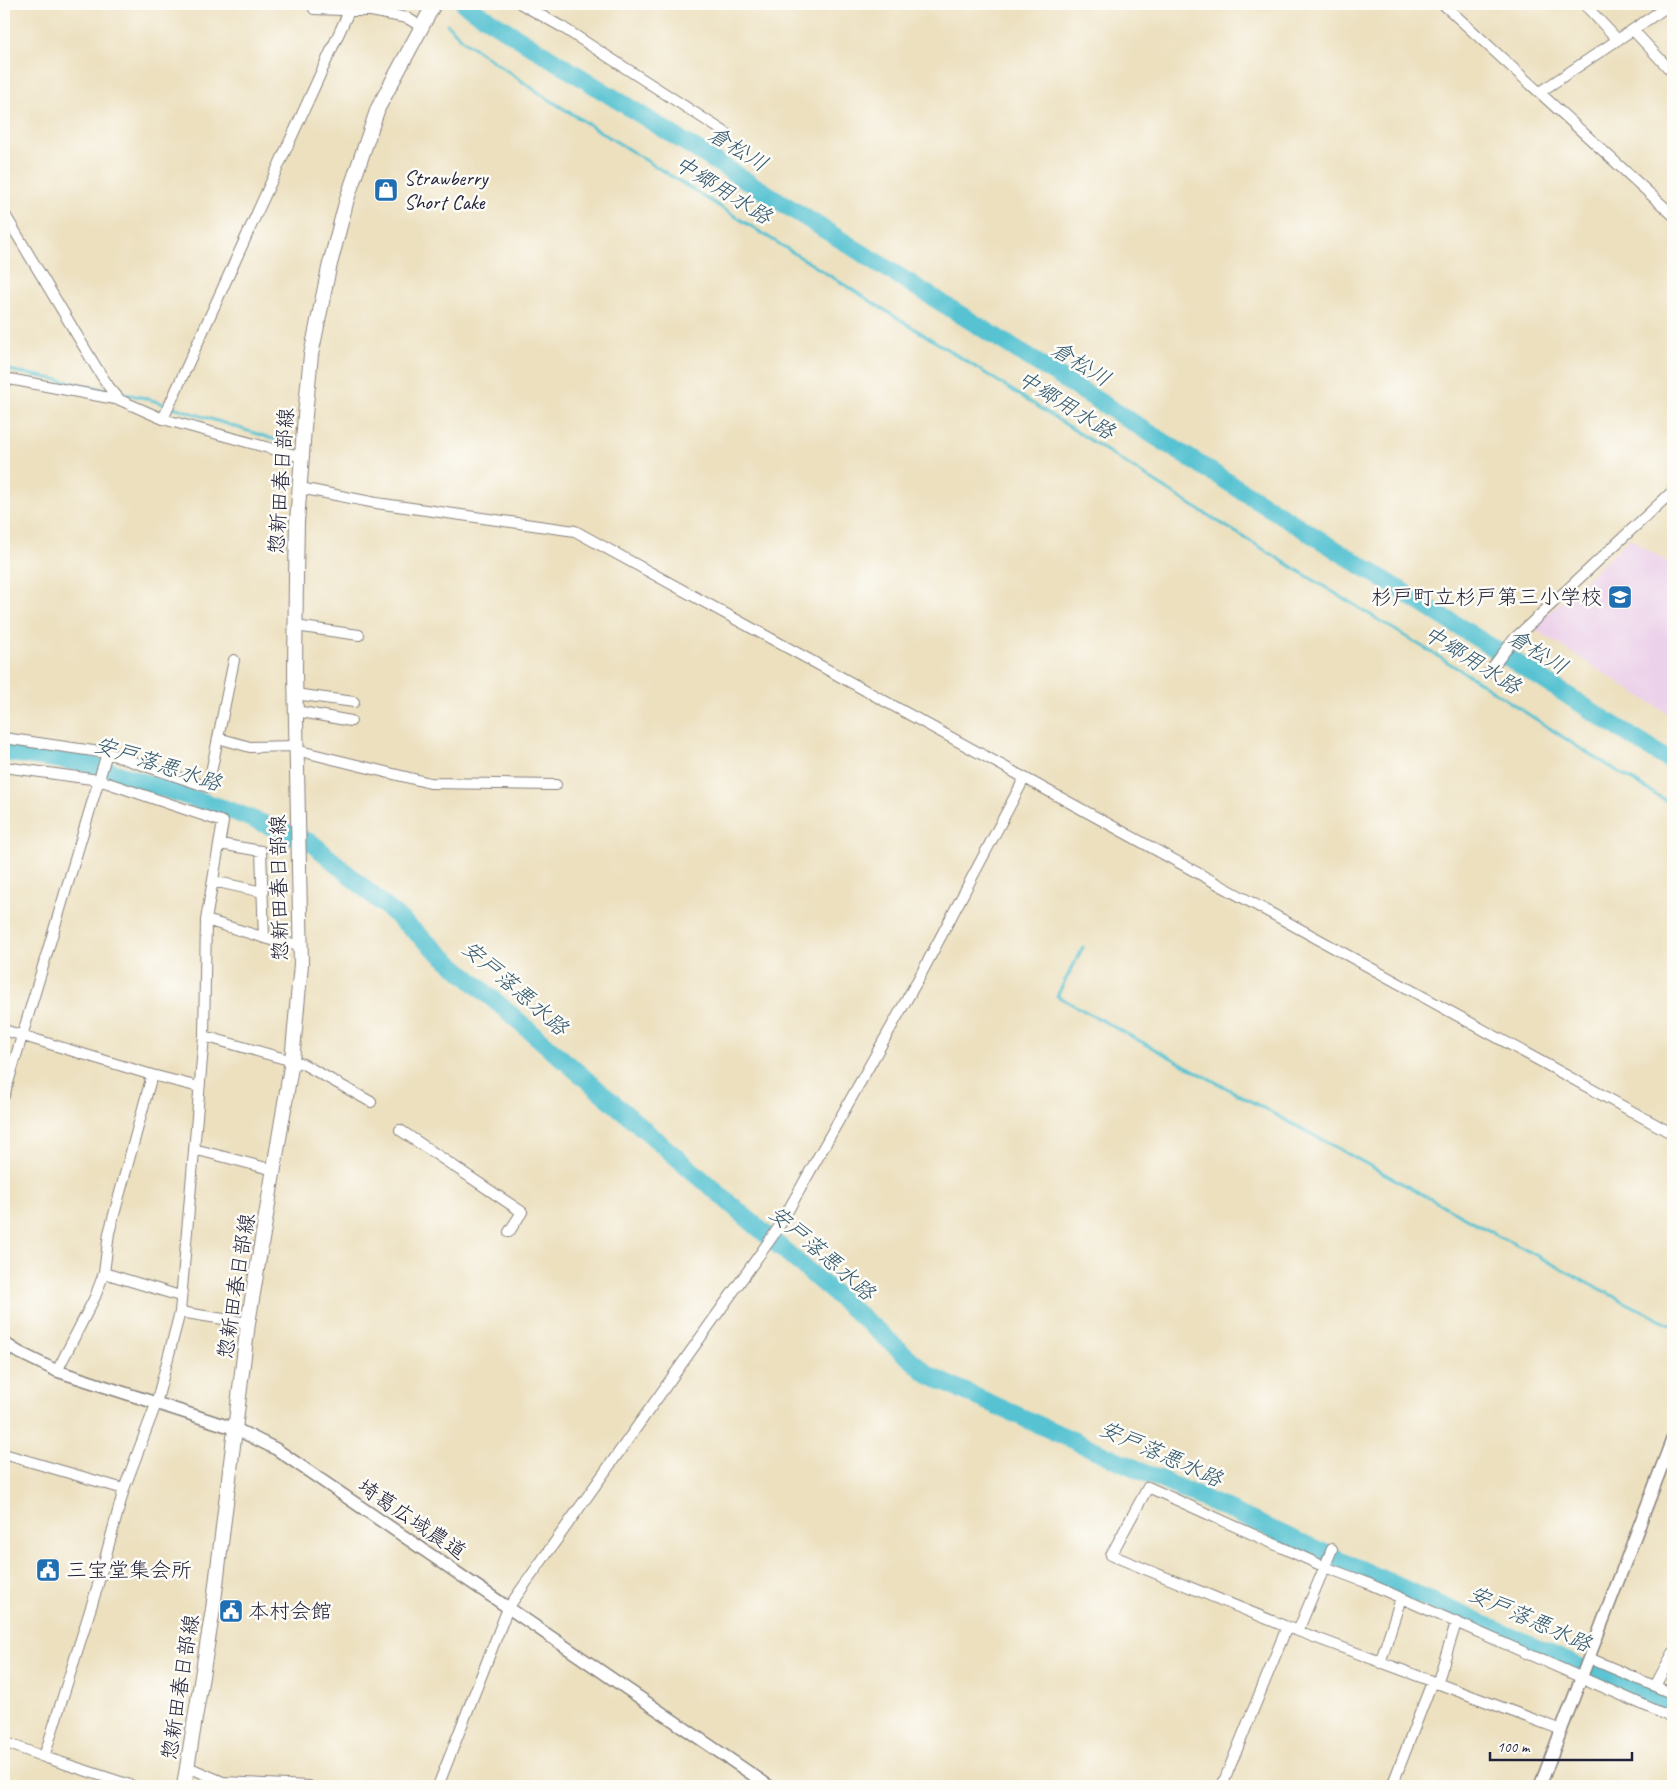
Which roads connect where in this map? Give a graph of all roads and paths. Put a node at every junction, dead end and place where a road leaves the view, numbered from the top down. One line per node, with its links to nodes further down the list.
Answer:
1 (521, 4): 13 (street)
2 (1443, 4): 12 (street)
3 (1584, 4): 10 (street)
4 (1671, 4): 9 (street)
5 (432, 8): 8 (main road, 惣新田春日部線)
6 (314, 9): 7 (street)
7 (350, 10): 8 (street); 18 (street)
8 (422, 27): 19 (main road, 惣新田春日部線)
9 (1633, 30): 10 (street); 11 (street)
10 (1618, 40): 12 (street)
11 (1673, 72)
12 (1540, 92): 14 (street)
13 (726, 133)
14 (1671, 209)
15 (4, 213): 17 (street)
16 (4, 378): 17 (street)
17 (120, 400): 18 (street)
18 (163, 419): 19 (street)
19 (302, 457): 20 (main road, 惣新田春日部線)
20 (300, 488): 22 (main road, 惣新田春日部線); 35 (street)
21 (1673, 491): 25 (street)
22 (296, 626): 23 (street); 26 (main road, 惣新田春日部線)
23 (359, 635)
24 (234, 660): 31 (street)
25 (1489, 672)
26 (296, 694): 27 (street); 28 (main road, 惣新田春日部線)
27 (354, 702)
28 (296, 711): 29 (street); 32 (main road, 惣新田春日部線)
29 (351, 721)
30 (4, 738): 33 (street)
31 (218, 738): 32 (street); 33 (street)
32 (296, 748): 37 (street); 43 (main road, 惣新田春日部線)
33 (107, 753): 36 (street)
34 (4, 767): 36 (street)
35 (1024, 779): 53 (street); 71 (street)
36 (99, 780): 38 (street); 45 (street)
37 (556, 785)
38 (220, 844): 39 (street); 40 (street)
39 (213, 882): 40 (street); 41 (street)
40 (263, 892): 42 (street)
41 (206, 920): 42 (street); 46 (street)
42 (264, 938): 43 (street)
43 (299, 944): 47 (main road, 惣新田春日部線)
44 (4, 1030): 45 (street)
45 (22, 1035): 48 (street); 50 (street)
46 (204, 1036): 47 (street); 49 (street)
47 (292, 1061): 51 (street); 55 (main road, 惣新田春日部線)
48 (152, 1074): 49 (street); 57 (street)
49 (200, 1087): 54 (street)
50 (4, 1096)
51 (371, 1102)
52 (400, 1130): 56 (street)
53 (1673, 1134)
54 (194, 1149): 55 (street); 58 (street)
55 (274, 1170): 60 (main road, 惣新田春日部線)
56 (509, 1232)
57 (104, 1273): 58 (street); 62 (street)
58 (180, 1296): 59 (street)
59 (180, 1312): 60 (street); 63 (street)
60 (248, 1323): 64 (main road, 惣新田春日部線)
61 (4, 1342): 62 (street, 埼葛広域農道)
62 (57, 1371): 63 (street, 埼葛広域農道)
63 (156, 1404): 64 (street, 埼葛広域農道); 67 (street)
64 (236, 1429): 71 (street, 埼葛広域農道); 86 (main road, 惣新田春日部線)
65 (1673, 1437): 76 (street)
66 (4, 1454): 67 (street)
67 (124, 1489): 85 (street)
68 (1332, 1549): 69 (street)
69 (1326, 1565): 70 (street); 73 (street); 74 (street)
70 (1401, 1598): 72 (street); 77 (street)
71 (508, 1608): 90 (street); 91 (street, 埼葛広域農道)
72 (1456, 1623): 78 (street); 79 (street)
73 (1287, 1627): 74 (street); 92 (street)
74 (1298, 1631): 77 (street)
75 (1673, 1653): 80 (street)
76 (1589, 1659): 78 (street); 80 (street)
77 (1380, 1663): 79 (street)
78 (1582, 1676): 82 (street); 83 (street)
79 (1435, 1683): 83 (street); 93 (street)
80 (1655, 1686): 81 (street)
81 (1673, 1694)
82 (1673, 1718)
83 (1562, 1730): 94 (street)
84 (4, 1742): 85 (street)
85 (44, 1757): 87 (street)
86 (188, 1767): 88 (main road, 惣新田春日部線); 89 (street)
87 (133, 1786)
88 (184, 1786)
89 (308, 1786)
90 (438, 1786)
91 (769, 1786)
92 (1222, 1786)
93 (1392, 1786)
94 (1540, 1786)

